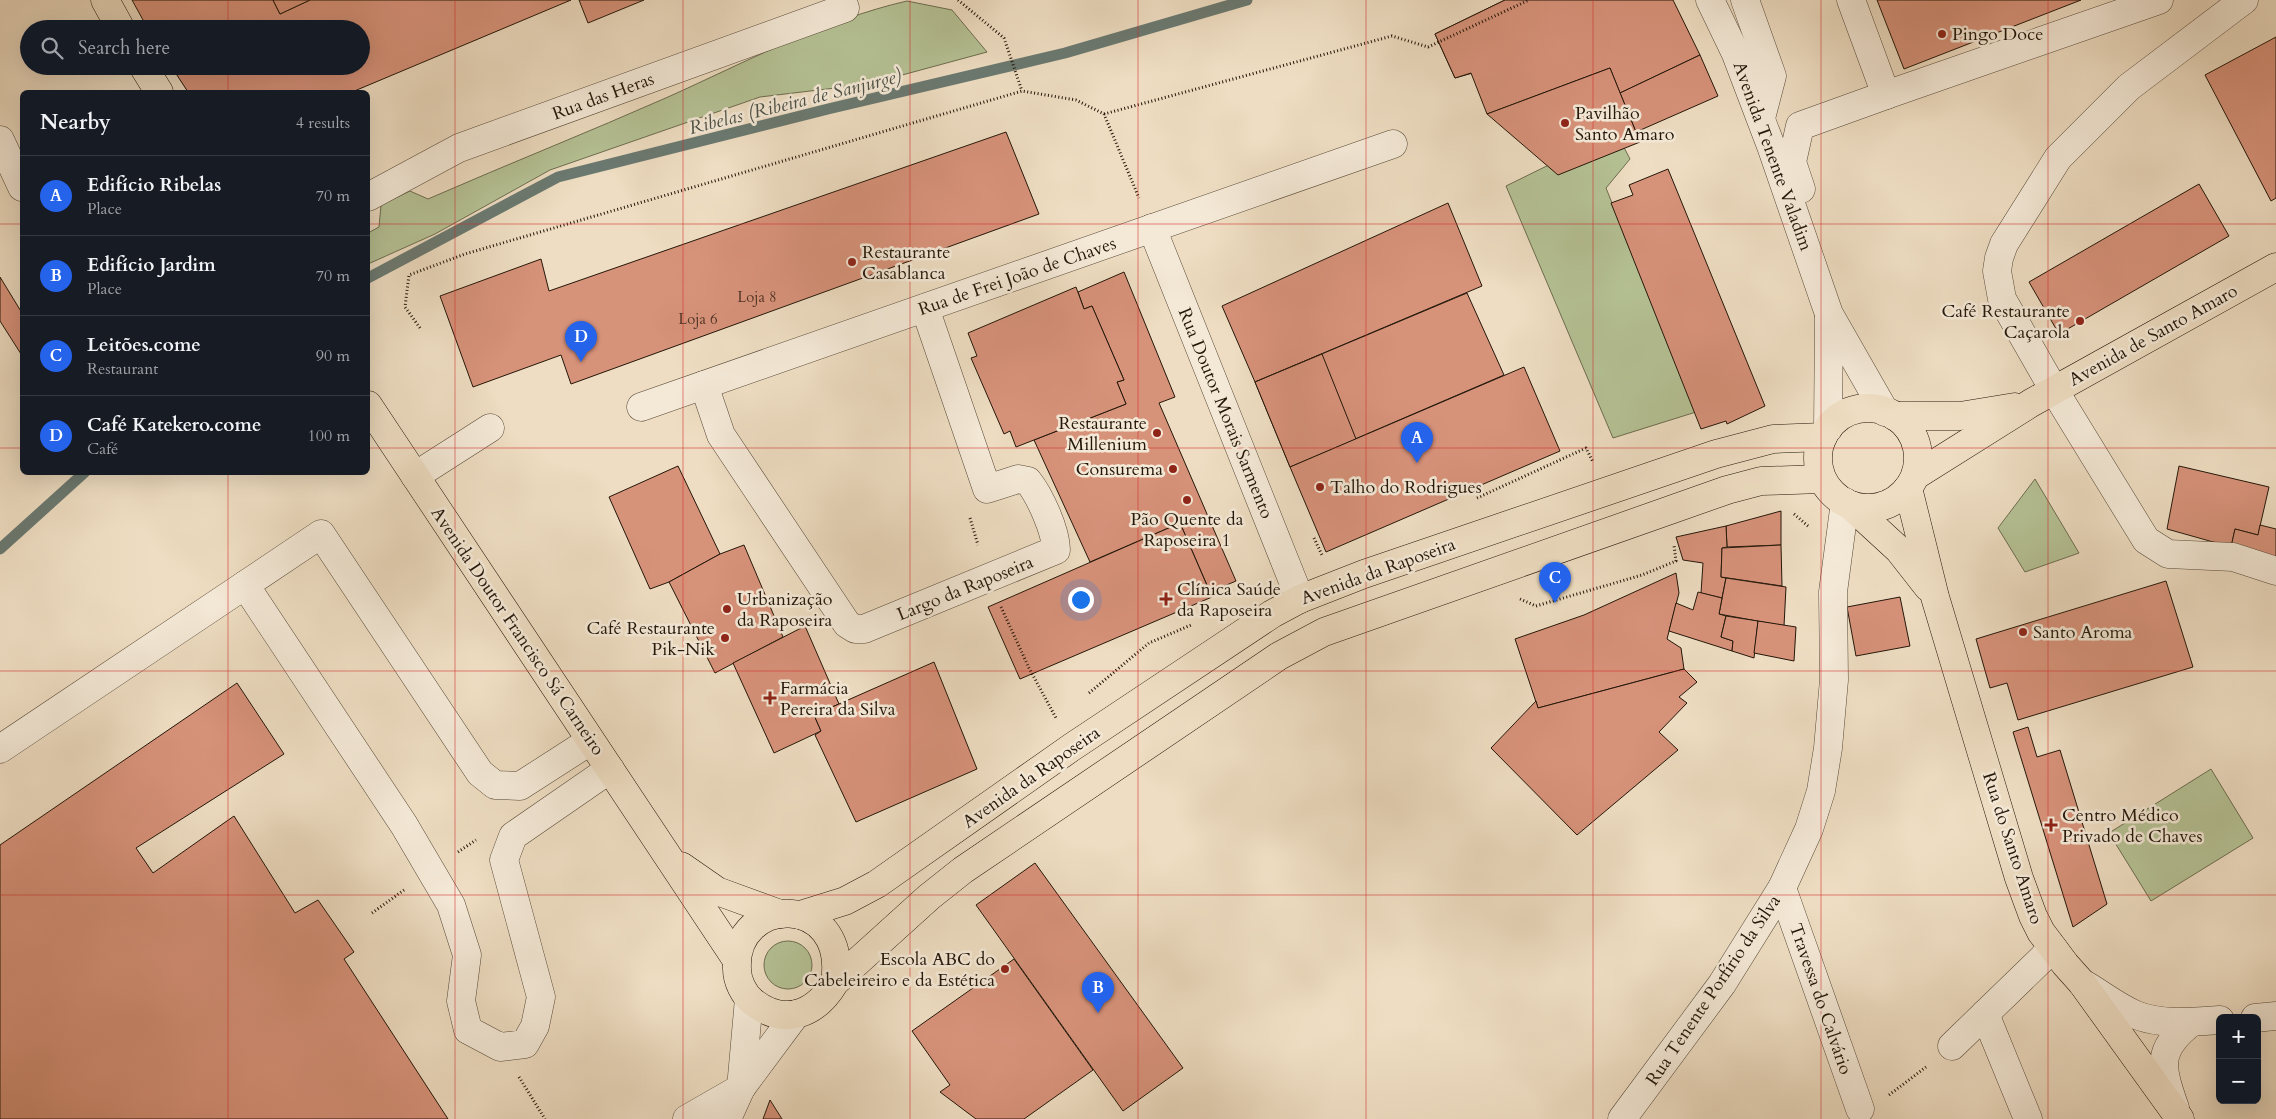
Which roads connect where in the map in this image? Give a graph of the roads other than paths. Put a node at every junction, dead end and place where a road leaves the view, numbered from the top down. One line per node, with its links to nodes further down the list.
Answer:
1 (105, 0): 8 (main road)
2 (1710, 0): 12 (street, Avenida Tenente Valadim)
3 (1745, 0): 12 (street)
4 (1851, 0): 11 (street)
5 (2159, 0): 11 (street)
6 (2244, 0): 23 (street)
7 (844, 4): 16 (street, Rua das Heras)
8 (116, 20)
9 (149, 75): 10 (main road)
10 (158, 90)
11 (1886, 95): 19 (street)
12 (1760, 118): 19 (street, Avenida Tenente Valadim)
13 (1, 144): 15 (street)
14 (1393, 144): 17 (street, Rua de Frei João de Chaves)
15 (20, 182)
16 (370, 196)
17 (1152, 228): 20 (street, Rua de Frei João de Chaves); 36 (street, Rua Doutor Morais Sarmento)
18 (2276, 267): 23 (main road, Avenida de Santo Amaro)
19 (1815, 273): 21 (street, Avenida Tenente Valadim)
20 (925, 308): 22 (street, Rua de Frei João de Chaves); 22 (street, Largo da Raposeira)
21 (1829, 314): 26 (street, Avenida Tenente Valadim); 28 (street, Avenida Tenente Valadim)
22 (704, 386): 24 (street, Rua de Frei João de Chaves)
23 (2043, 397): 26 (main road, Avenida de Santo Amaro); 31 (main road, Avenida de Santo Amaro); 33 (street)
24 (641, 407)
25 (370, 408): 29 (main road, Avenida Doutor Francisco Sá Carneiro)
26 (1890, 414): 28 (main road); 31 (main road)
27 (490, 428): 29 (street)
28 (1825, 433): 30 (main road); 36 (main road, Avenida da Raposeira)
29 (415, 476): 37 (main road, Avenida Doutor Francisco Sá Carneiro)
30 (1822, 479): 32 (main road); 45 (main road)
31 (1912, 482): 32 (main road); 35 (main road, Rua do Santo Amaro)
32 (1847, 504): 35 (main road, Rua do Santo Amaro); 41 (street, Rua Tenente Porfírio da Silva)
33 (2276, 571)
34 (245, 585): 37 (street); 38 (street); 39 (street)
35 (1935, 597): 43 (main road, Rua do Santo Amaro)
36 (1300, 599): 42 (main road, Avenida da Raposeira)
37 (590, 741): 39 (main road, Avenida Doutor Francisco Sá Carneiro)
38 (0, 750)
39 (610, 769): 40 (main road, Avenida Doutor Francisco Sá Carneiro)
40 (668, 857): 42 (main road, Avenida Doutor Francisco Sá Carneiro); 44 (main road, Avenida Doutor Francisco Sá Carneiro)
41 (1782, 888): 56 (street, Travessa do Calvário); 60 (street, Rua Tenente Porfírio da Silva)
42 (790, 914): 44 (main road, Avenida da Raposeira); 45 (main road)
43 (2053, 948): 46 (main road, Rua do Santo Amaro); 49 (street)
44 (736, 959): 47 (main road)
45 (835, 982): 48 (main road)
46 (2082, 983): 53 (street); 57 (main road, Rua do Santo Amaro)
47 (749, 999): 48 (main road); 55 (street)
48 (796, 1014): 55 (street)
49 (1984, 1014): 54 (street); 61 (street)
50 (2276, 1016): 51 (street)
51 (2261, 1017)
52 (2216, 1020): 53 (street)
53 (2192, 1022): 57 (street)
54 (1952, 1046)
55 (741, 1088): 58 (street); 59 (street)
56 (1860, 1109)
57 (2179, 1118)
58 (687, 1119)
59 (727, 1119)
60 (1622, 1119)
61 (2028, 1119)

